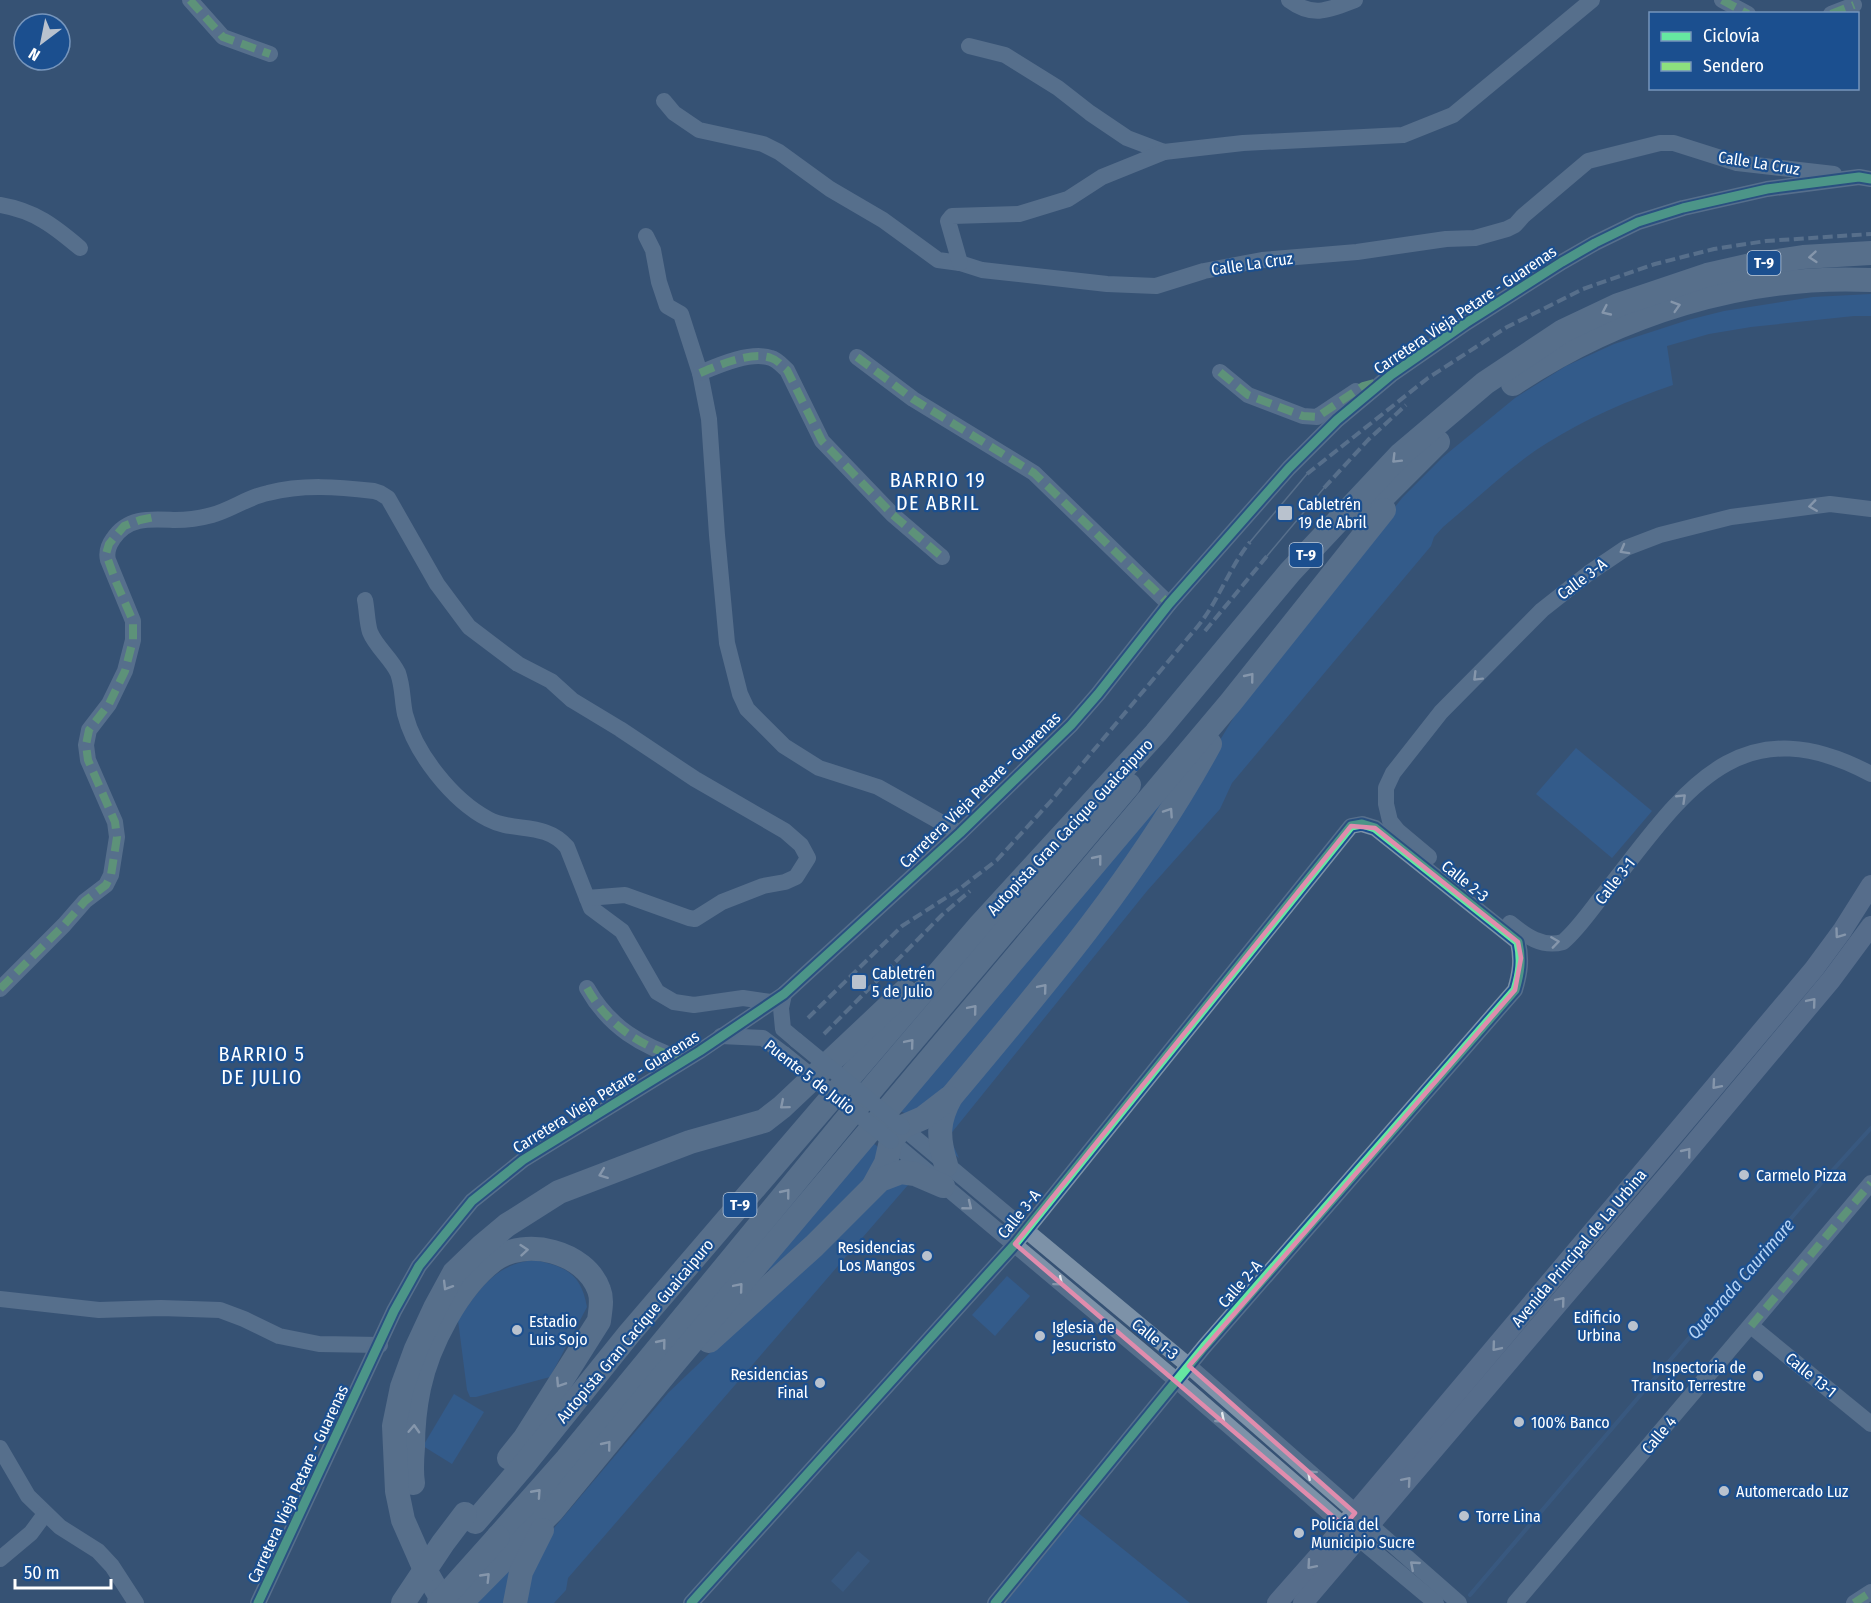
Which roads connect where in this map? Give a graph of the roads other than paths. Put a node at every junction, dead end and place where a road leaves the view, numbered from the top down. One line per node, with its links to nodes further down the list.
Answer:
1 (190, 0): 10 (street)
2 (1289, 0): 3 (street)
3 (1355, 0)
4 (1592, 0): 12 (street)
5 (1722, 0): 7 (street)
6 (1854, 5): 8 (street)
7 (1744, 12)
8 (1837, 12)
9 (969, 46): 12 (street)
10 (270, 54)
11 (664, 101): 18 (street, Calle La Cruz)
12 (1164, 152): 18 (street)
13 (1865, 178): 18 (street, Calle La Cruz); 23 (street, Carretera Vieja Petare - Guarenas)
14 (0, 205): 16 (street)
15 (645, 236): 22 (street)
16 (80, 248)
17 (1871, 253): 35 (highway, Autopista Gran Cacique Guaicaipuro / T-9, one-way to 35)
18 (960, 263)
19 (1871, 280): 24 (highway, Autopista Gran Cacique Guaicaipuro / T-9, one-way to 19)
20 (857, 357): 28 (street)
21 (1220, 372): 23 (street)
22 (700, 373): 26 (street); 33 (street)
23 (1384, 381): 28 (street, Carretera Vieja Petare - Guarenas)
24 (1399, 481): 29 (highway, one-way to 24); 63 (highway, Autopista Gran Cacique Guaicaipuro / T-9, one-way to 24)
25 (1871, 509): 31 (street, Calle 3-A, one-way to 31)
26 (942, 557)
27 (365, 600): 36 (street)
28 (1169, 604): 33 (street, Carretera Vieja Petare - Guarenas)
29 (1231, 702): 44 (highway, one-way to 29); 54 (highway, one-way to 29)
30 (1871, 774): 31 (street, Calle 3-1, one-way to 30)
31 (1386, 804)
32 (1351, 826): 40 (street, Calle 2-3); 49 (street, Calle 3-A)
33 (960, 833): 41 (street, Carretera Vieja Petare - Guarenas)
34 (1871, 885): 62 (main road, Avenida Principal de La Urbina, one-way to 62)
35 (1009, 892): 61 (highway, Autopista Gran Cacique Guaicaipuro / T-9); 70 (highway, one-way to 70)
36 (587, 898): 39 (street); 41 (street)
37 (1871, 926): 62 (main road, Avenida Principal de La Urbina, one-way to 37)
38 (587, 988): 43 (street)
39 (0, 989)
40 (1515, 990): 55 (street, Calle 2-A)
41 (778, 998): 42 (street, Carretera Vieja Petare - Guarenas); 45 (street, Puente 5 de Julio, bridge)
42 (721, 1036): 43 (street, Carretera Vieja Petare - Guarenas); 45 (street, Puente 5 de Julio, bridge)
43 (684, 1060): 53 (street, Carretera Vieja Petare - Guarenas)
44 (951, 1097): 45 (highway); 46 (highway)
45 (896, 1134): 46 (street, Calle 1-3); 48 (highway)
46 (944, 1175): 48 (highway); 49 (street, Calle 1-3); 50 (street, Calle 1-3, one-way to 50)
47 (1871, 1183): 52 (street, Calle 4)
48 (872, 1187): 54 (highway)
49 (1026, 1230): 50 (street, Calle 3-A); 55 (street, Calle 1-3)
50 (1015, 1244): 56 (street, Calle 1-3, one-way to 56); 74 (street, Calle 3-A)
51 (0, 1299): 53 (street)
52 (1751, 1326): 57 (street, Calle 13-1); 80 (street, Calle 4)
53 (380, 1345): 67 (street, Carretera Vieja Petare - Guarenas)
54 (674, 1363): 59 (highway, one-way to 54)
55 (1189, 1366): 56 (street, Calle 2-A); 62 (street, Calle 1-3, one-way to 55)
56 (1177, 1381): 62 (street, Calle 1-3, one-way to 62); 75 (street, Calle 2-A)
57 (1871, 1424)
58 (0, 1448): 60 (street)
59 (552, 1511): 63 (highway); 73 (highway)
60 (45, 1514): 64 (street); 66 (street)
61 (470, 1518): 68 (highway, Autopista Gran Cacique Guaicaipuro / T-9, bridge); 71 (highway, one-way to 61)
62 (1356, 1526): 76 (main road, Avenida Principal de La Urbina, one-way to 76); 77 (main road, Avenida Principal de La Urbina); 78 (street, Calle 1-3); 79 (street, Calle 1-3, one-way to 62)
63 (505, 1544): 69 (highway, Autopista Gran Cacique Guaicaipuro / T-9, bridge); 72 (highway, one-way to 63)
64 (0, 1559)
65 (1871, 1592): 81 (street)
66 (136, 1603)
67 (258, 1603)
68 (404, 1603)
69 (439, 1603)
70 (444, 1603)
71 (456, 1603)
72 (461, 1603)
73 (515, 1603)
74 (691, 1603)
75 (995, 1603)
76 (1277, 1603)
77 (1304, 1603)
78 (1436, 1603)
79 (1459, 1603)
80 (1515, 1603)
81 (1854, 1603)

